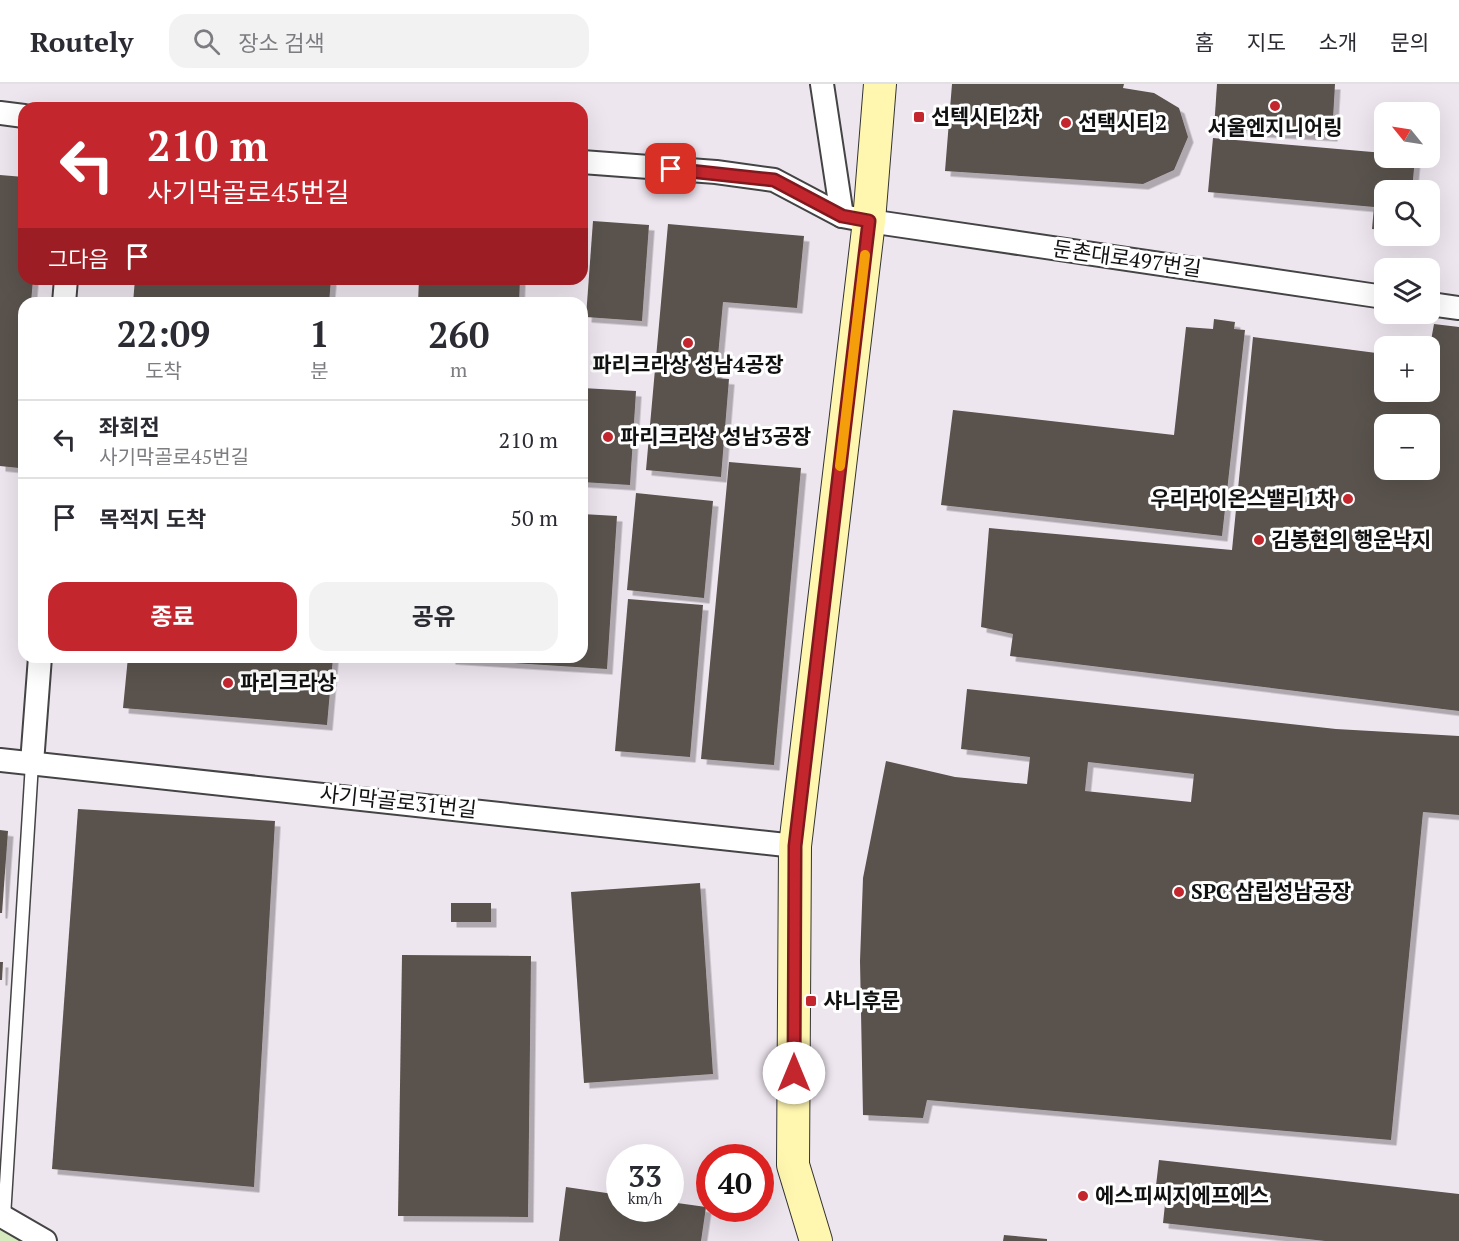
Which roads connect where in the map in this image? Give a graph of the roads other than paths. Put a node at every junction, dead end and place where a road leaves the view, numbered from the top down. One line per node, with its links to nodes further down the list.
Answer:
1 (822, 84): 6 (street)
2 (880, 84): 6 (street)
3 (0, 113): 4 (street)
4 (18, 115)
5 (588, 162): 6 (street, 둔촌대로497번길)
6 (855, 218): 7 (street, 둔촌대로497번길); 13 (street)
7 (1374, 296)
8 (1440, 305): 9 (street)
9 (1459, 308)
10 (40, 663): 12 (street)
11 (0, 760): 12 (street, 사기막골로31번길)
12 (32, 763): 13 (street, 사기막골로31번길); 14 (lane)
13 (795, 846): 16 (street)
14 (2, 1216): 15 (street)
15 (45, 1241)
16 (816, 1241)

